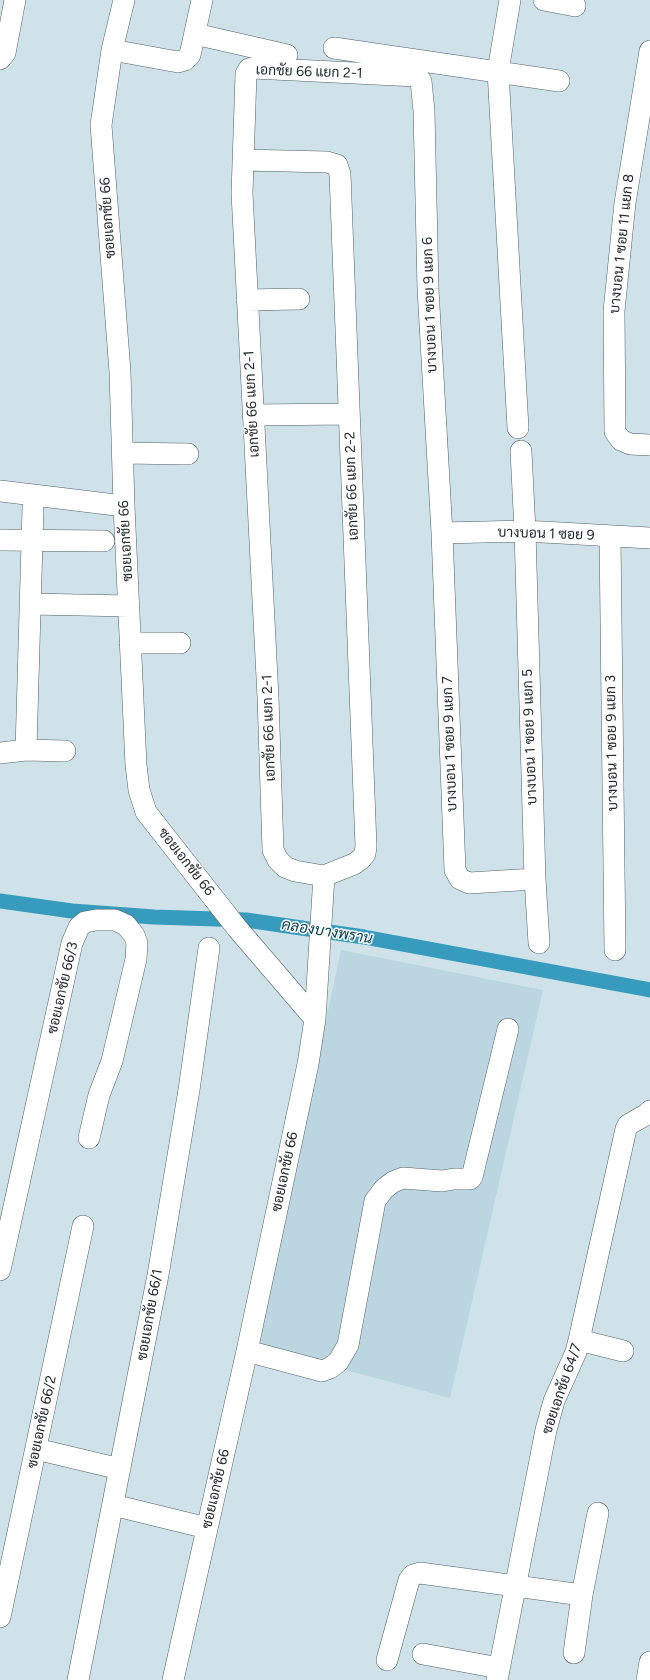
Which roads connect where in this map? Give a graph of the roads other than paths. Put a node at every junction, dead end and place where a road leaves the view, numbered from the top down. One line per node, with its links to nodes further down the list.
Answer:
1 (15, 0): 12 (street)
2 (124, 0): 9 (street, ซอยเอกชัย 66)
3 (202, 0): 7 (street)
4 (510, 0): 13 (street)
5 (544, 0): 6 (street)
6 (575, 6)
7 (195, 34): 9 (street); 11 (street)
8 (334, 48): 13 (street)
9 (112, 50): 24 (street, ซอยเอกชัย 66)
10 (650, 52): 22 (street, บางบอน 1 ซอย 11 แยก 8)
11 (287, 55)
12 (0, 59)
13 (498, 71): 15 (street); 21 (street)
14 (420, 78): 16 (street, เอกชัย 66 แยก 2-1); 30 (street, บางบอน 1 ซอย 9 แยก 6)
15 (559, 81)
16 (243, 160): 18 (street, เอกชัย 66 แยก 2-1); 19 (street, เอกชัย 66 แยก 2-2)
17 (299, 299): 18 (street)
18 (247, 300): 20 (street, เอกชัย 66 แยก 2-1)
19 (349, 414): 20 (street); 43 (street, เอกชัย 66 แยก 2-2)
20 (253, 415): 43 (street, เอกชัย 66 แยก 2-1)
21 (518, 428)
22 (650, 445)
23 (521, 451): 29 (street, บางบอน 1 ซอย 9 แยก 5)
24 (122, 453): 25 (street); 27 (street, ซอยเอกชัย 66)
25 (188, 454)
26 (0, 491): 27 (street)
27 (124, 506): 37 (street, ซอยเอกชัย 66)
28 (32, 508): 34 (street)
29 (525, 531): 30 (street, บางบอน 1 ซอย 9); 31 (street, บางบอน 1 ซอย 9); 44 (street, บางบอน 1 ซอย 9 แยก 5)
30 (442, 533): 44 (street, บางบอน 1 ซอย 9 แยก 7)
31 (610, 537): 32 (street, บางบอน 1 ซอย 9); 47 (street, บางบอน 1 ซอย 9 แยก 3)
32 (650, 538)
33 (0, 540): 34 (street)
34 (32, 540): 35 (street); 36 (street)
35 (104, 541)
36 (30, 604): 37 (street); 40 (street)
37 (129, 606): 38 (street, ซอยเอกชัย 66)
38 (130, 643): 39 (street); 48 (street, ซอยเอกชัย 66)
39 (180, 643)
40 (26, 750): 41 (street); 42 (street)
41 (65, 751)
42 (0, 753)
43 (324, 876): 48 (street)
44 (534, 879): 45 (street, บางบอน 1 ซอย 9 แยก 5)
45 (539, 943)
46 (209, 948): 58 (street, ซอยเอกชัย 66/1)
47 (615, 950)
48 (315, 1019): 55 (street, ซอยเอกชัย 66)
49 (508, 1029): 55 (street)
50 (650, 1111): 54 (street, ซอยเอกชัย 64/7)
51 (90, 1138): 53 (street, ซอยเอกชัย 66/3)
52 (83, 1226): 57 (street, ซอยเอกชัย 66/2)
53 (0, 1270)
54 (579, 1340): 56 (street); 62 (street, ซอยเอกชัย 64/7)
55 (246, 1351): 61 (street, ซอยเอกชัย 66)
56 (623, 1351)
57 (36, 1449): 58 (street); 64 (street, ซอยเอกชัย 66/2)
58 (120, 1469): 59 (street, ซอยเอกชัย 66/1)
59 (113, 1505): 61 (street); 70 (street, ซอยเอกชัย 66/1)
60 (598, 1513): 63 (street)
61 (207, 1528): 71 (street, ซอยเอกชัย 66)
62 (516, 1585): 63 (street); 67 (street); 69 (street, ซอยเอกชัย 64/7)
63 (582, 1595): 65 (street)
64 (0, 1617)
65 (574, 1653)
66 (424, 1654): 69 (street)
67 (387, 1660)
68 (650, 1662): 72 (street)
69 (498, 1674)
70 (78, 1680)
71 (173, 1680)
72 (647, 1680)

